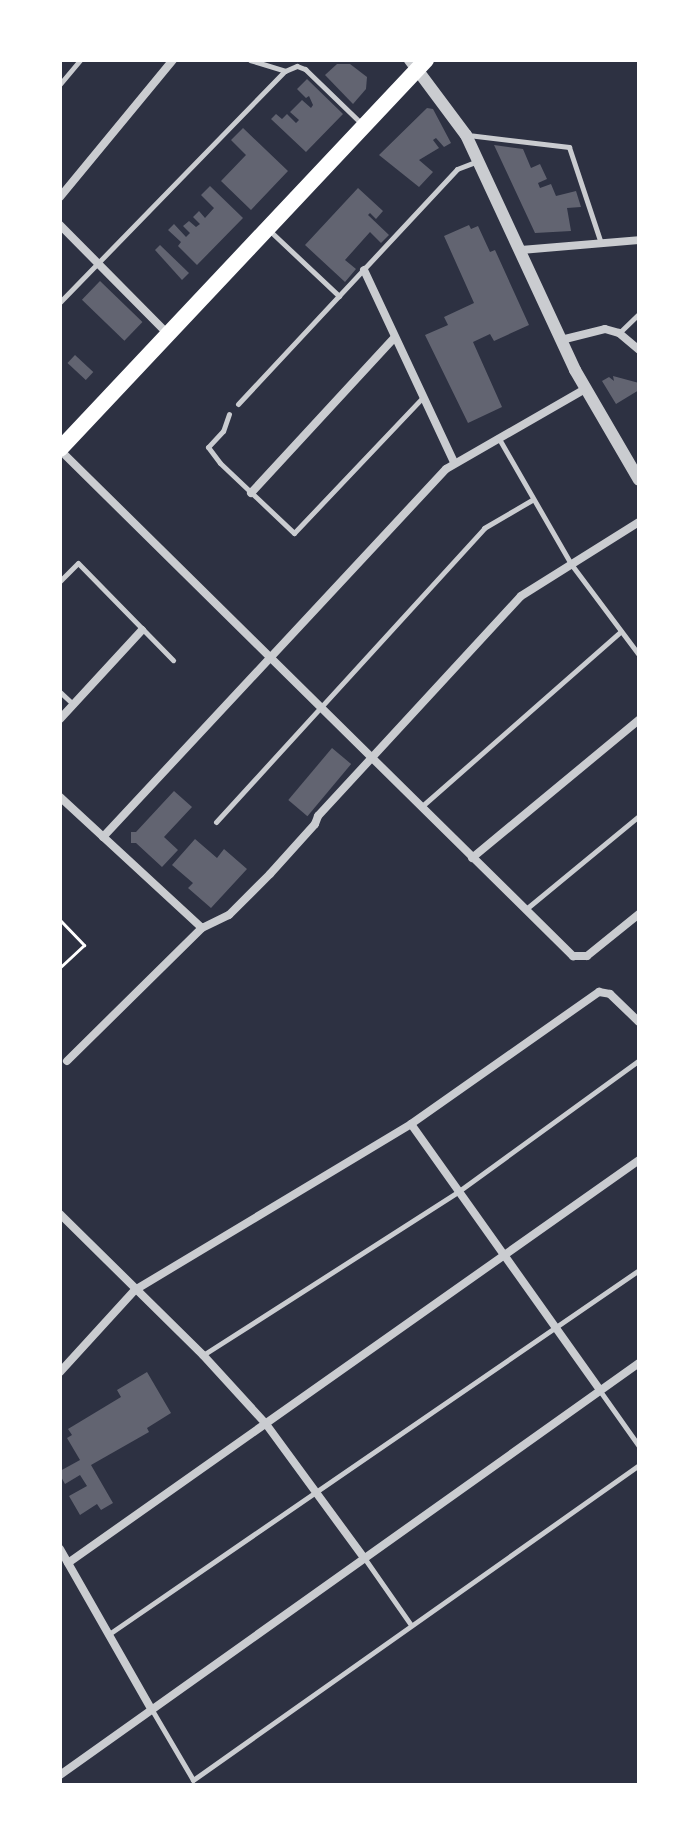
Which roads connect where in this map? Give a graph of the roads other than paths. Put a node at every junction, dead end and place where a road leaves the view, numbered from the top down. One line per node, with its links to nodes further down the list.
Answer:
1 (80, 60): 6 (lane)
2 (173, 60): 10 (street)
3 (250, 60): 5 (lane)
4 (418, 63): 7 (main road); 8 (street)
5 (285, 71): 7 (lane); 16 (lane)
6 (60, 84)
7 (364, 126): 12 (main road)
8 (466, 135): 9 (street); 14 (lane)
9 (479, 160): 15 (street); 17 (lane)
10 (60, 197)
11 (60, 225): 16 (street)
12 (268, 229): 18 (lane); 22 (main road)
13 (639, 240): 14 (street)
14 (601, 243): 15 (street)
15 (521, 250): 24 (street)
16 (97, 263): 19 (lane); 22 (street)
17 (364, 270): 18 (lane); 23 (street)
18 (339, 296): 28 (lane)
19 (60, 302)
20 (639, 314): 21 (lane)
21 (619, 333): 24 (street); 25 (street)
22 (169, 334): 31 (main road)
23 (395, 337): 27 (street); 34 (street)
24 (561, 340): 26 (street)
25 (639, 350)
26 (585, 389): 30 (street); 33 (street)
27 (424, 397): 32 (street); 34 (lane)
28 (238, 404)
29 (229, 414): 34 (lane)
30 (498, 437): 32 (street); 35 (lane)
31 (60, 450): 42 (street)
32 (454, 462): 42 (street)
33 (639, 480)
34 (251, 493)
35 (532, 500): 37 (lane); 46 (lane)
36 (639, 522): 37 (street)
37 (571, 564): 40 (lane); 49 (street)
38 (60, 581): 39 (lane)
39 (142, 630): 43 (lane); 45 (street)
40 (621, 631): 41 (lane); 51 (lane)
41 (639, 655)
42 (268, 657): 46 (street); 54 (street)
43 (173, 660)
44 (60, 692): 45 (lane)
45 (73, 705): 47 (street)
46 (320, 709): 49 (street); 53 (lane)
47 (60, 719)
48 (639, 720): 55 (street)
49 (371, 759): 51 (street); 58 (street)
50 (60, 797): 54 (street)
51 (420, 808): 55 (street)
52 (639, 816): 56 (lane)
53 (216, 822)
54 (103, 837): 58 (street)
55 (472, 858): 56 (street)
56 (525, 910): 57 (street)
57 (639, 914)
58 (202, 928): 61 (street)
59 (639, 1022): 62 (street)
60 (639, 1060): 64 (lane)
61 (67, 1061)
62 (411, 1124): 64 (street); 68 (street)
63 (639, 1160): 66 (street)
64 (459, 1191): 66 (street); 70 (lane)
65 (60, 1214): 68 (street)
66 (505, 1255): 69 (street); 74 (street)
67 (639, 1270): 69 (lane)
68 (135, 1290): 70 (street); 72 (street)
69 (554, 1328): 73 (street); 77 (lane)
70 (203, 1355): 74 (street)
71 (639, 1363): 73 (street)
72 (60, 1372)
73 (600, 1390): 75 (lane); 79 (street)
74 (266, 1424): 77 (street); 80 (street)
75 (639, 1446)
76 (639, 1465): 81 (lane)
77 (317, 1490): 79 (street); 82 (lane)
78 (60, 1549): 80 (street)
79 (364, 1558): 81 (lane); 83 (street)
80 (68, 1563): 82 (street)
81 (411, 1625): 83 (lane)
82 (108, 1635): 83 (street)
83 (152, 1710): 84 (street)
84 (60, 1775)

